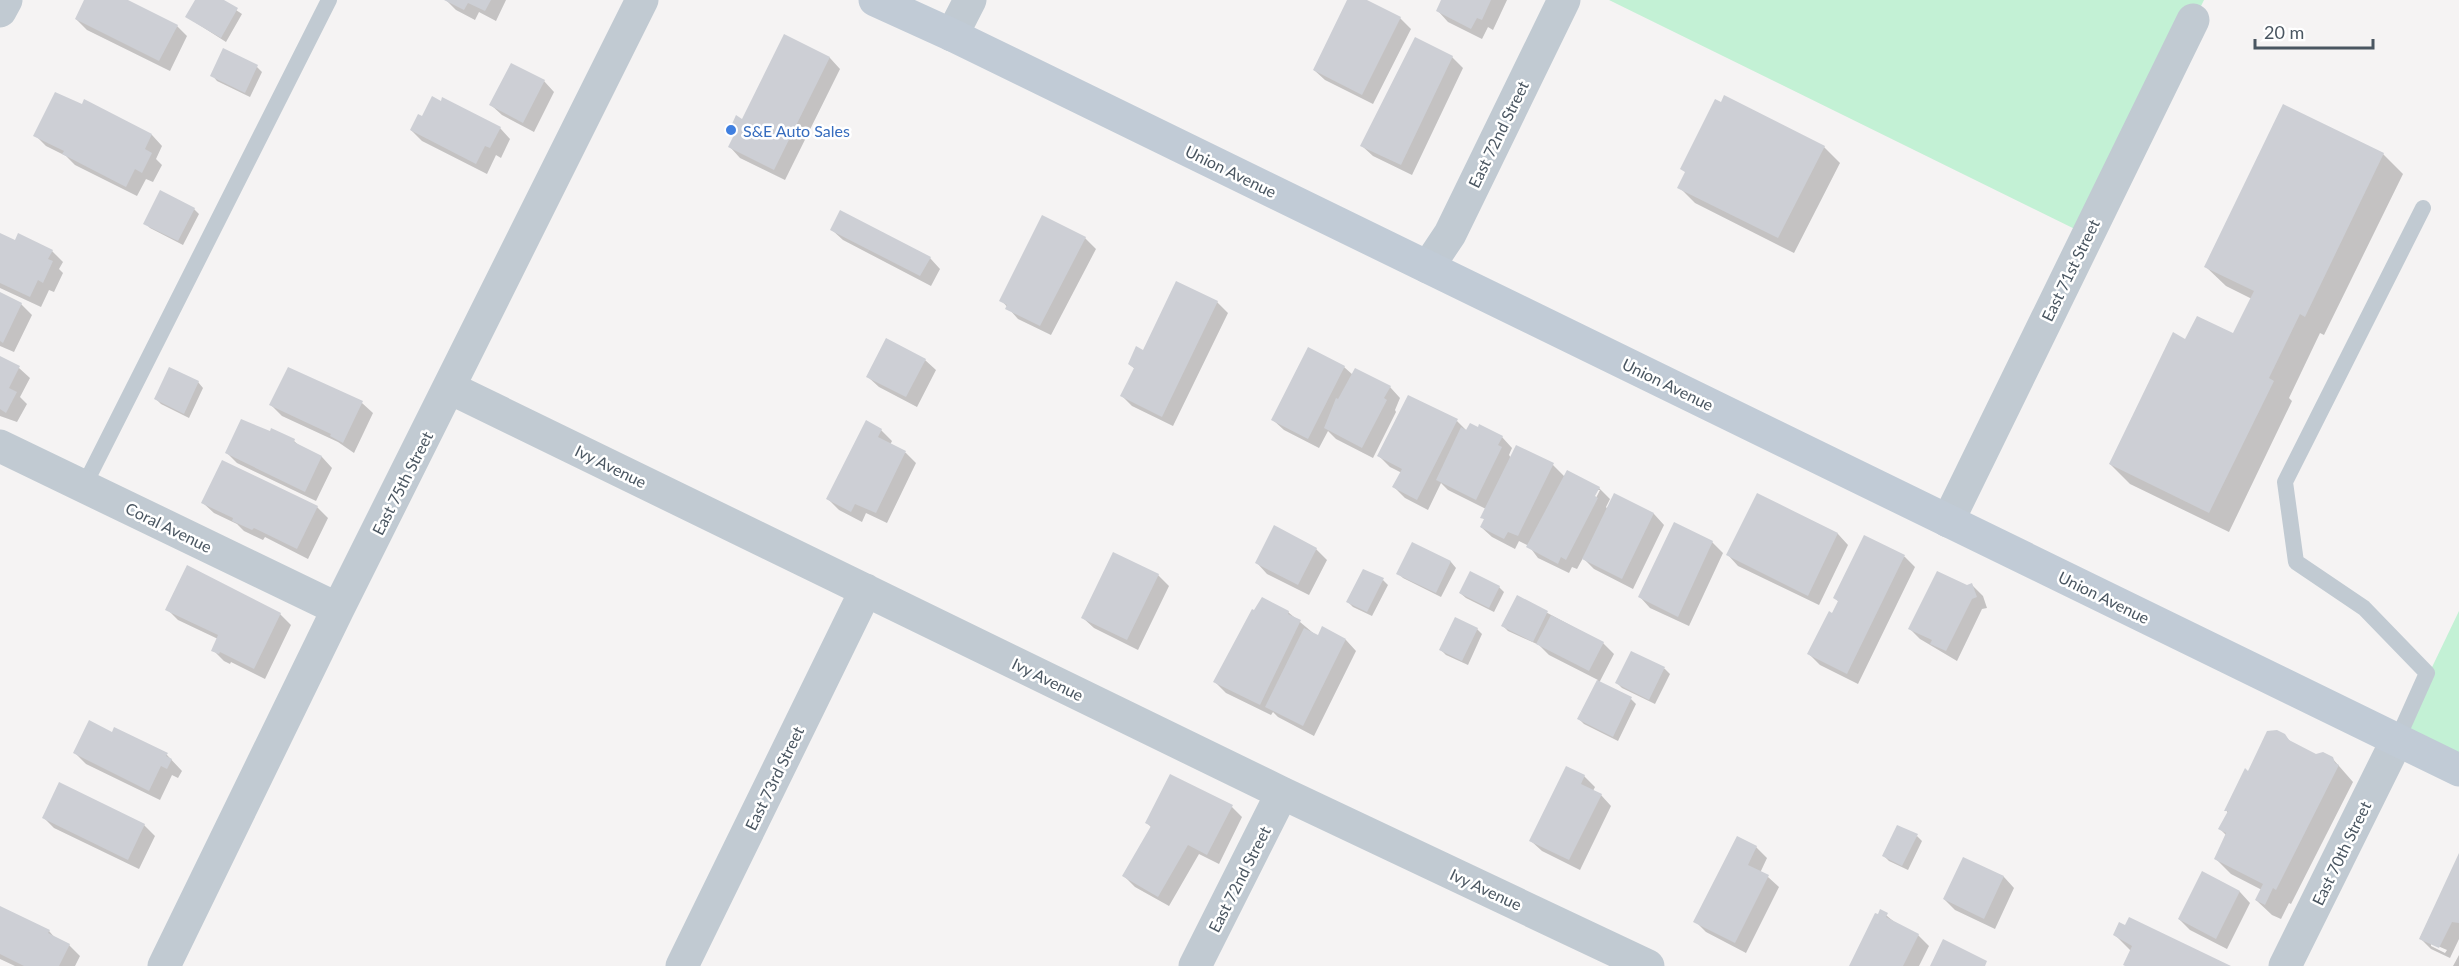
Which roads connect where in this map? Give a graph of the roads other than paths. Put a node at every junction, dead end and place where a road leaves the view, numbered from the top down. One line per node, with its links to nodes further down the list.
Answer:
1 (6, 0): 7 (street)
2 (329, 0): 14 (lane)
3 (642, 0): 12 (street, East 75th Street)
4 (875, 0): 9 (main road, Union Avenue)
5 (970, 0): 9 (street)
6 (1564, 0): 11 (street, East 72nd Street)
7 (0, 11)
8 (2193, 20): 15 (street, East 71st Street)
9 (952, 35): 11 (main road, Union Avenue)
10 (2423, 208): 18 (lane)
11 (1428, 267): 15 (main road, Union Avenue)
12 (450, 388): 16 (street, Ivy Avenue); 17 (street, East 75th Street)
13 (0, 446): 14 (street, Coral Avenue)
14 (84, 486): 17 (street, Coral Avenue)
15 (1948, 521): 18 (main road, Union Avenue)
16 (866, 590): 20 (street, Ivy Avenue); 22 (street, East 73rd Street)
17 (338, 609): 21 (street, East 75th Street)
18 (2397, 740): 19 (main road, Union Avenue); 25 (street, East 70th Street)
19 (2459, 770)
20 (1282, 793): 23 (street, East 72nd Street); 24 (street, Ivy Avenue)
21 (164, 966)
22 (682, 966)
23 (1195, 966)
24 (1648, 966)
25 (2285, 966)

